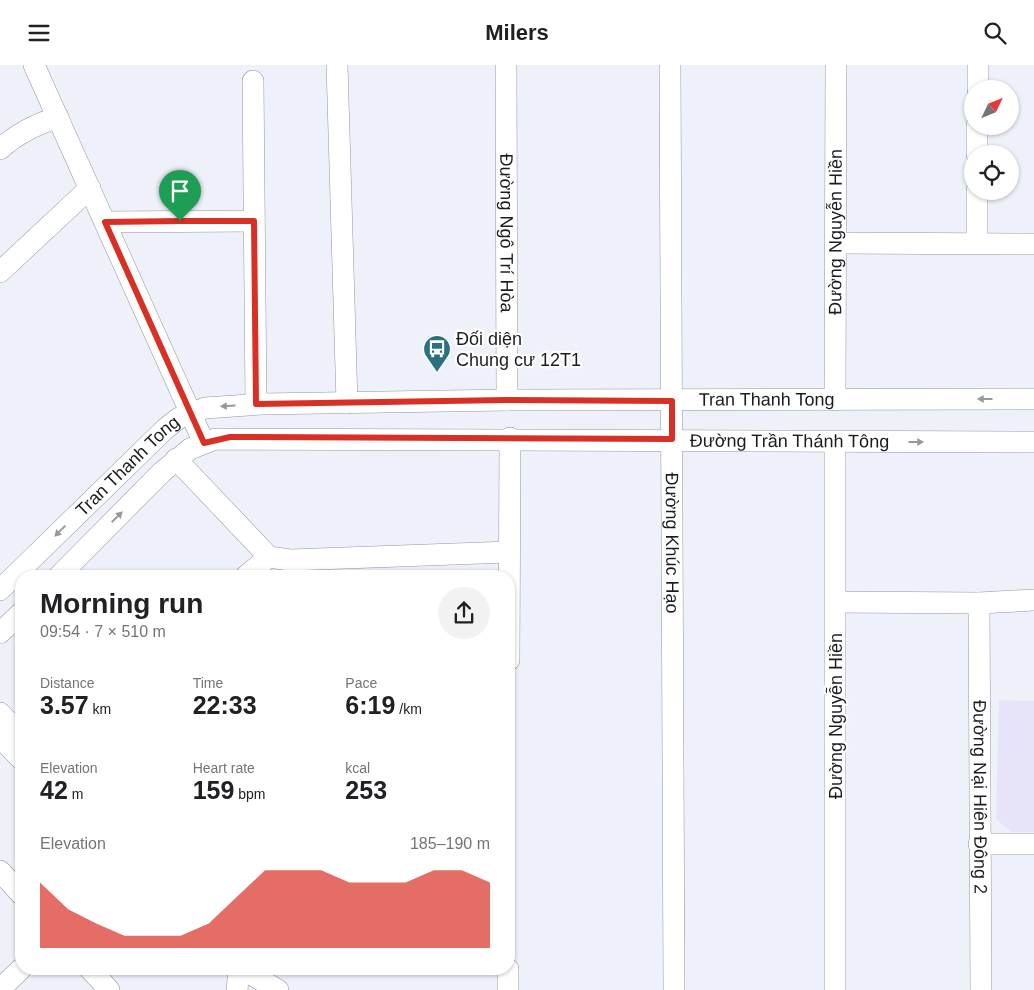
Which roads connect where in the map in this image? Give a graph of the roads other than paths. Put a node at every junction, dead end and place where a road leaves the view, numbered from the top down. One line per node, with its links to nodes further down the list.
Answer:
1 (34, 65): 9 (street)
2 (337, 65): 23 (street)
3 (506, 65): 20 (street, Đường Ngô Trí Hòa)
4 (670, 65): 22 (street, Đường Khúc Hạo)
5 (836, 65): 15 (street, Đường Nguyễn Hiền)
6 (978, 65): 7 (street)
7 (978, 80)
8 (253, 81): 13 (street)
9 (58, 117): 10 (street); 11 (street)
10 (1, 147)
11 (90, 188): 14 (street); 18 (street)
12 (977, 200): 16 (street)
13 (254, 221): 14 (street); 24 (street)
14 (105, 222): 25 (street)
15 (837, 243): 16 (street); 21 (street, Đường Nguyễn Hiền)
16 (977, 243): 17 (street)
17 (1034, 243)
18 (0, 272)
19 (1034, 399): 21 (street, Tran Thanh Tong, one-way to 21)
20 (507, 400): 22 (street, Tran Thanh Tong); 23 (street, Tran Thanh Tong)
21 (835, 400): 22 (street, Tran Thanh Tong)
22 (672, 401): 27 (street, Đường Khúc Hạo)
23 (347, 403): 24 (street, Tran Thanh Tong)
24 (256, 404): 25 (street, Tran Thanh Tong, one-way to 25)
25 (192, 412): 30 (street); 34 (street, Tran Thanh Tong, one-way to 34)
26 (510, 438): 27 (street, Đường Trần Thánh Tông); 30 (street, Đường Trần Thánh Tông); 32 (street)
27 (672, 439): 28 (street, Đường Trần Thánh Tông); 63 (street, Đường Khúc Hạo)
28 (834, 442): 29 (street, Đường Trần Thánh Tông, one-way to 29); 41 (street, Đường Nguyễn Hiền)
29 (1034, 442)
30 (204, 443): 31 (street, Đường Trần Thánh Tông)
31 (176, 459): 33 (street); 35 (street, Đường Trần Thánh Tông, one-way to 31)
32 (509, 552): 33 (street); 37 (street)
33 (269, 557): 36 (street)
34 (20, 570)
35 (65, 570)
36 (253, 570)
37 (509, 570)
38 (15, 575): 39 (street, Tran Thanh Tong, one-way to 39)
39 (0, 590)
40 (1034, 600): 42 (street)
41 (836, 602): 42 (street); 64 (street, Đường Nguyễn Hiền)
42 (979, 603): 49 (street, Đường Nại Hiên Đông 2)
43 (15, 619): 44 (street)
44 (0, 633)
45 (0, 713): 46 (street)
46 (15, 729)
47 (0, 737): 48 (street)
48 (15, 753)
49 (979, 844): 50 (street); 65 (street, Đường Nại Hiên Đông 2)
50 (1034, 844)
51 (0, 871): 52 (street)
52 (15, 887)
53 (15, 975): 58 (street)
54 (95, 975): 59 (street)
55 (238, 975): 60 (street)
56 (252, 975): 61 (street)
57 (508, 975): 62 (street)
58 (0, 989)
59 (109, 990)
60 (237, 990)
61 (278, 990)
62 (508, 990)
63 (674, 990)
64 (835, 990)
65 (981, 990)

